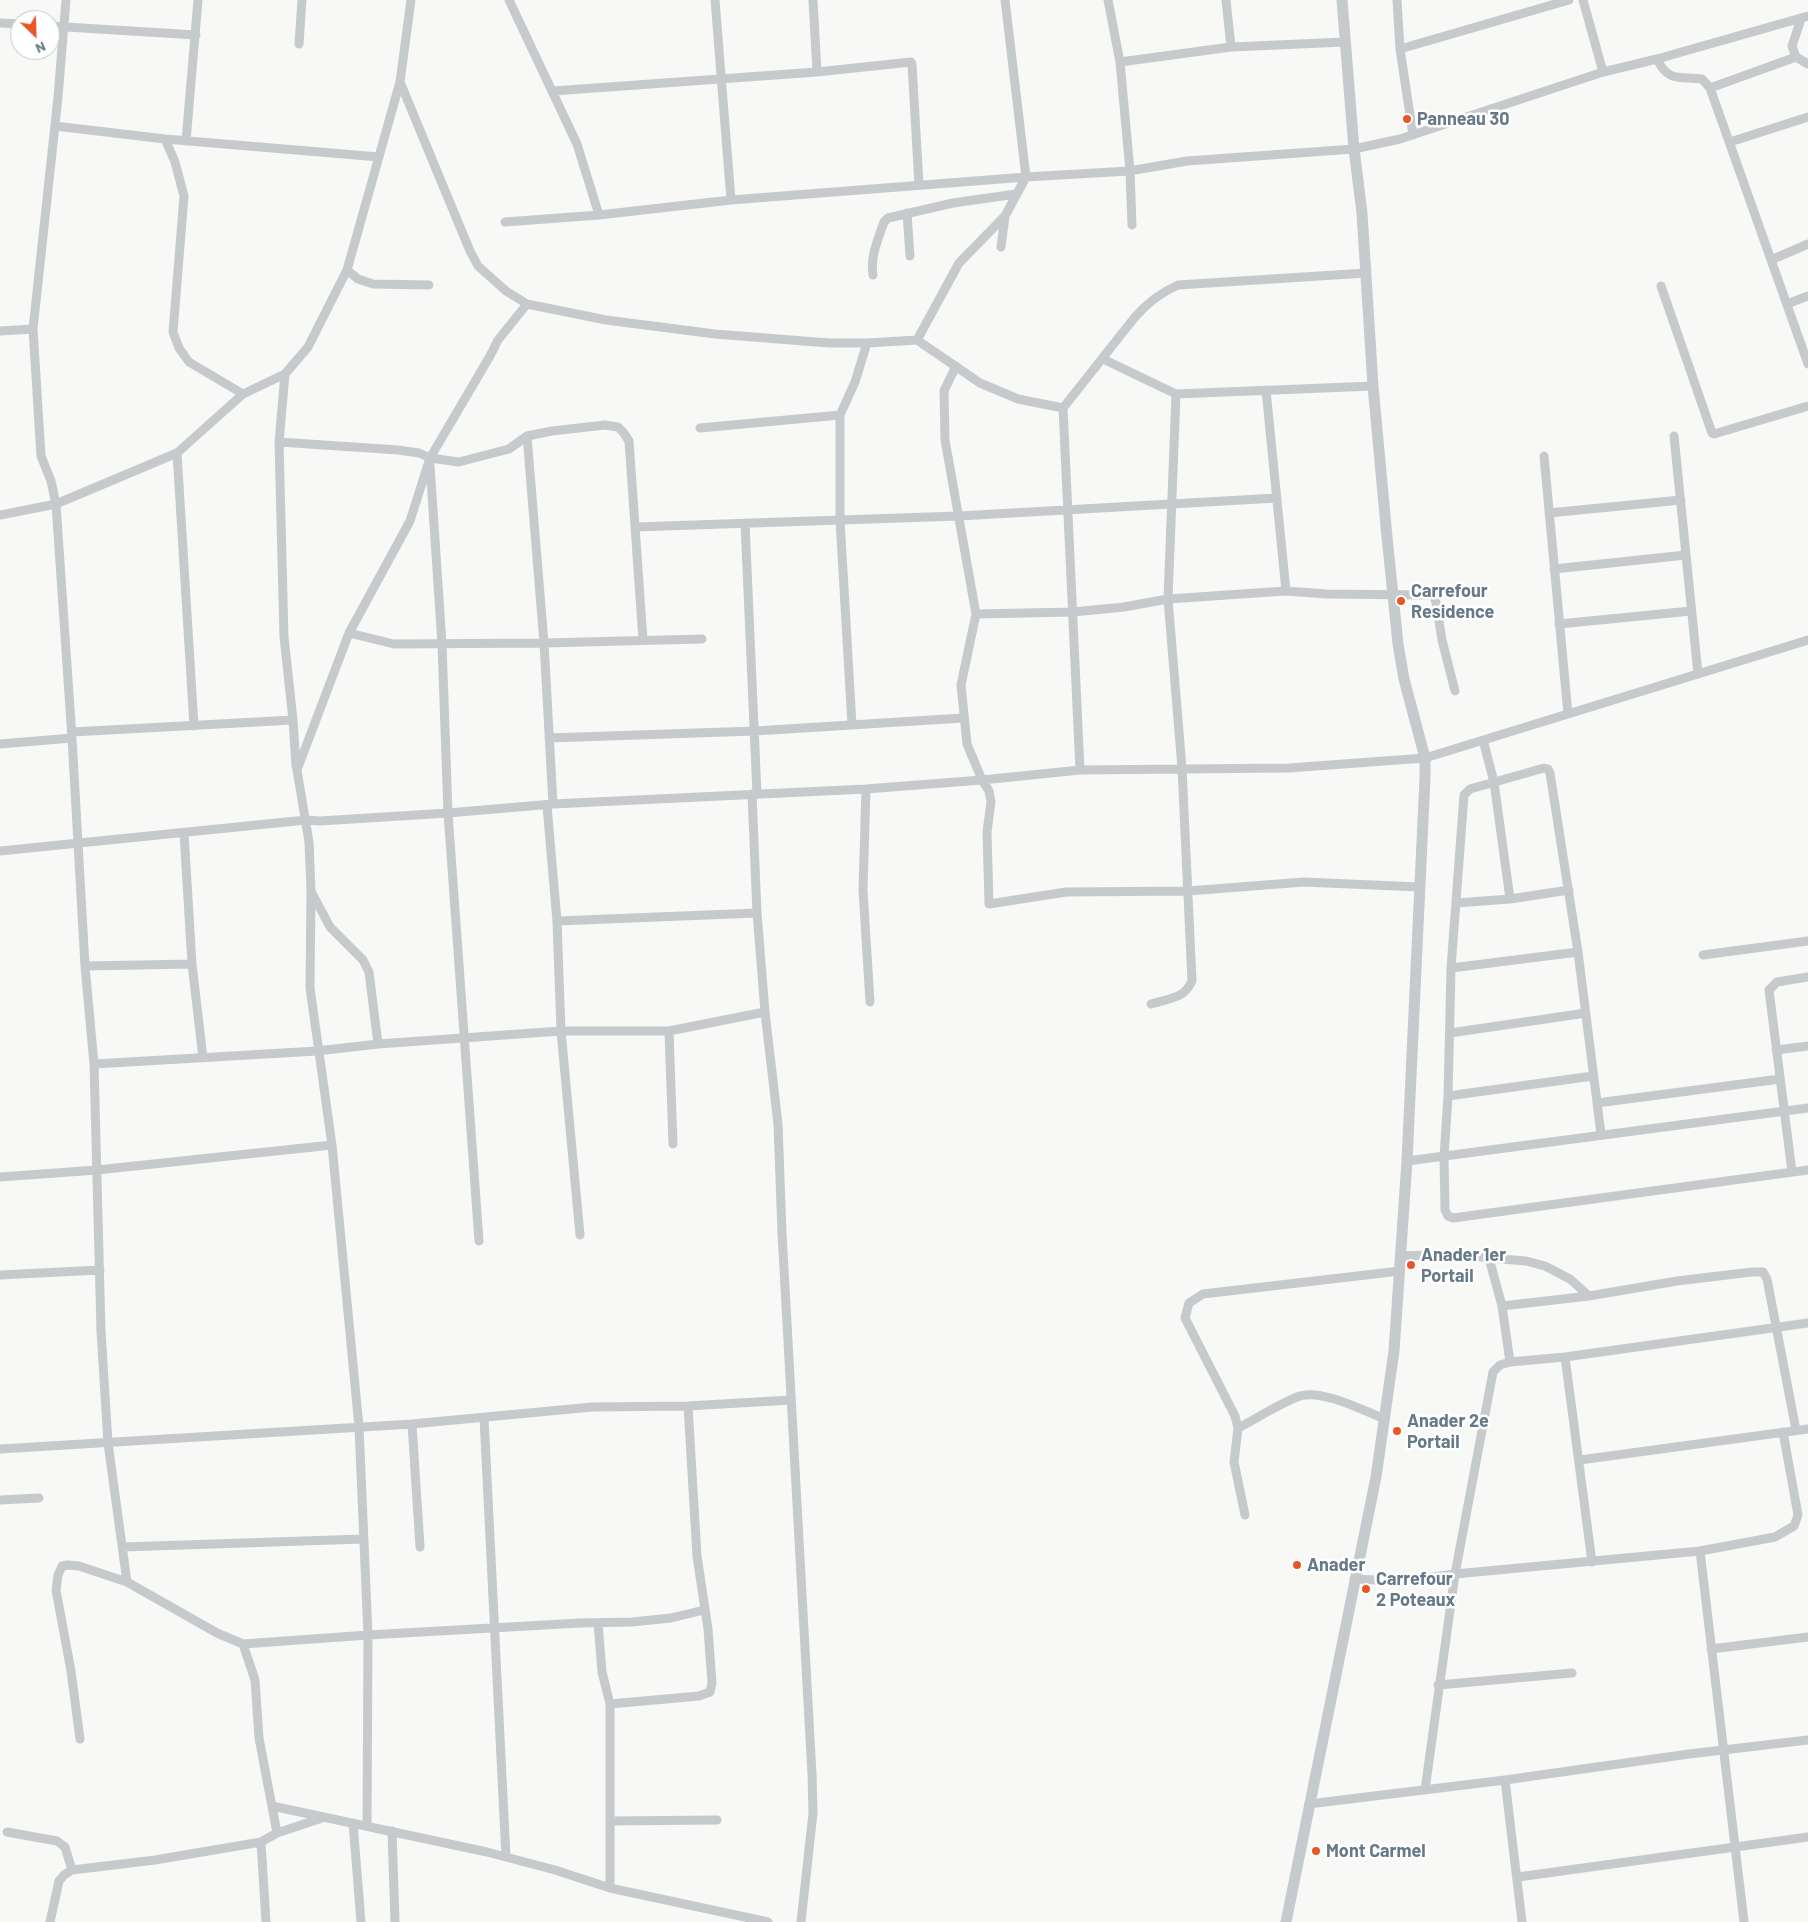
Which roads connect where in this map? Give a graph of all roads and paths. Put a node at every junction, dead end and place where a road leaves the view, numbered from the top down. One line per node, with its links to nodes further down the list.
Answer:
1 (66, 0): 17 (street)
2 (198, 0): 18 (street)
3 (302, 0): 20 (street)
4 (411, 0): 30 (street)
5 (510, 0): 32 (street)
6 (715, 0): 29 (street)
7 (813, 0): 27 (street)
8 (1005, 0): 42 (street)
9 (1108, 0): 25 (street)
10 (1226, 0): 21 (street)
11 (1342, 0): 19 (street)
12 (1397, 0): 22 (street)
13 (1569, 0): 22 (street)
14 (1584, 0): 28 (street)
15 (1804, 17): 23 (street); 24 (street)
16 (60, 27): 17 (street)
17 (64, 28): 18 (street); 34 (street)
18 (196, 36): 37 (street)
19 (1345, 42): 21 (street); 39 (street)
20 (299, 44)
21 (1231, 47): 25 (street)
22 (1400, 49): 35 (street)
23 (1796, 57): 26 (street); 31 (street)
24 (1657, 59): 28 (street); 31 (street)
25 (1120, 62): 41 (street)
26 (1808, 64)
27 (816, 72): 29 (street); 43 (street)
28 (1603, 72): 35 (street)
29 (721, 78): 32 (street); 45 (street)
30 (400, 82): 40 (street); 61 (street)
31 (1710, 88): 38 (street)
32 (553, 91): 47 (street)
33 (1808, 117): 38 (street)
34 (55, 126): 36 (street); 63 (street)
35 (1413, 134): 39 (street)
36 (166, 139): 37 (street); 73 (street)
37 (186, 140): 40 (street)
38 (1730, 142): 54 (street)
39 (1354, 149): 41 (street); 56 (street)
40 (379, 157): 55 (street)
41 (1130, 171): 42 (street); 50 (street)
42 (1026, 177): 43 (street); 44 (street)
43 (919, 185): 45 (street)
44 (1016, 194): 46 (street); 48 (street)
45 (731, 200): 47 (street)
46 (907, 213): 53 (street); 57 (street)
47 (599, 215): 49 (street)
48 (1005, 216): 52 (street); 65 (street)
49 (505, 222)
50 (1132, 225)
51 (1808, 244): 54 (street)
52 (1001, 247)
53 (910, 256)
54 (1771, 260): 62 (street)
55 (348, 270): 58 (street); 70 (street)
56 (1366, 273): 67 (street); 71 (street)
57 (873, 275)
58 (429, 286)
59 (1661, 286): 75 (street)
60 (1808, 296): 62 (street)
61 (527, 304): 66 (street); 84 (street)
62 (1787, 304): 68 (street)
63 (33, 329): 64 (street); 88 (street)
64 (0, 331)
65 (917, 340): 66 (street); 69 (street)
66 (867, 344): 77 (street)
67 (1103, 359): 74 (street); 76 (street)
68 (1808, 364)
69 (956, 366): 76 (street); 92 (street)
70 (285, 374): 73 (street); 81 (street)
71 (1374, 386): 72 (street); 99 (street)
72 (1266, 390): 74 (street); 85 (street)
73 (243, 394): 82 (street)
74 (1176, 394): 87 (street)
75 (1808, 406)
76 (1063, 408): 89 (street)
77 (840, 415): 78 (street); 93 (street)
78 (700, 428)
79 (527, 436): 84 (street); 95 (street); 109 (street)
80 (1674, 436): 86 (street)
81 (279, 442): 84 (street); 115 (street)
82 (177, 453): 88 (street); 117 (street)
83 (1544, 456): 90 (street)
84 (430, 458): 105 (street); 110 (street)
85 (1277, 498): 87 (street); 98 (street)
86 (1680, 500): 90 (street); 96 (street)
87 (1172, 503): 89 (street); 100 (street)
88 (56, 504): 91 (street); 119 (street)
89 (1068, 509): 92 (street); 102 (street)
90 (1549, 513): 97 (street)
91 (0, 514)
92 (959, 516): 93 (street); 103 (street)
93 (840, 520): 94 (street); 116 (street)
94 (745, 523): 95 (street); 118 (street)
95 (635, 527): 107 (street)
96 (1686, 555): 97 (street); 101 (street)
97 (1554, 569): 104 (street)
98 (1286, 591): 99 (street); 100 (street)
99 (1393, 595): 112 (street); 123 (street)
100 (1168, 599): 102 (street); 124 (street)
101 (1691, 611): 104 (street); 111 (street)
102 (1073, 612): 103 (street); 126 (street)
103 (976, 614): 114 (street)
104 (1559, 624): 113 (street)
105 (349, 633): 110 (street); 125 (street)
106 (702, 639): 107 (street)
107 (643, 640): 109 (street)
108 (1808, 640): 111 (street)
109 (544, 643): 110 (street); 120 (street)
110 (442, 644): 132 (street)
111 (1698, 674): 113 (street)
112 (1455, 691)
113 (1568, 714): 121 (street)
114 (963, 718): 116 (street); 127 (street)
115 (293, 720): 117 (street); 125 (street)
116 (852, 725): 118 (street)
117 (194, 726): 119 (street)
118 (754, 731): 120 (street); 130 (street)
119 (72, 735): 122 (street); 135 (street)
120 (549, 738): 131 (street)
121 (1483, 740): 123 (street); 128 (street)
122 (0, 744)
123 (1425, 758): 124 (street); 137 (street)
124 (1182, 768): 126 (street); 138 (street)
125 (297, 770): 133 (street)
126 (1080, 770): 127 (street)
127 (982, 780): 129 (street); 138 (street)
128 (1494, 782): 139 (street); 141 (street); 142 (street)
129 (866, 789): 130 (street); 152 (street)
130 (755, 794): 131 (street); 143 (street)
131 (550, 805): 132 (street); 144 (street)
132 (448, 813): 133 (street); 159 (street)
133 (306, 820): 134 (street); 140 (street)
134 (184, 833): 135 (street); 148 (street)
135 (77, 843): 136 (street); 149 (street)
136 (0, 852)
137 (1419, 887): 138 (street); 176 (street)
138 (1188, 890): 153 (street)
139 (1569, 890): 141 (street); 146 (street)
140 (311, 891): 160 (street); 163 (street)
141 (1510, 899): 142 (street)
142 (1456, 904): 150 (street)
143 (757, 913): 144 (street); 154 (street)
144 (557, 921): 156 (street)
145 (1808, 941): 147 (street)
146 (1578, 952): 150 (street); 155 (street)
147 (1703, 955)
148 (192, 964): 149 (street); 164 (street)
149 (85, 966): 165 (street)
150 (1451, 968): 158 (street)
151 (1808, 978): 162 (street)
152 (870, 1002)
153 (1152, 1004)
154 (765, 1012): 157 (street); 194 (street)
155 (1586, 1013): 158 (street); 166 (street)
156 (561, 1031): 157 (street); 159 (street); 181 (street)
157 (668, 1031): 173 (street)
158 (1450, 1033): 168 (street)
159 (464, 1037): 160 (street); 182 (street)
160 (378, 1044): 163 (street)
161 (1808, 1046): 162 (street)
162 (1776, 1050): 167 (street)
163 (318, 1052): 164 (street); 174 (street)
164 (203, 1058): 165 (street)
165 (94, 1064): 177 (street)
166 (1593, 1076): 168 (street); 169 (street)
167 (1780, 1079): 169 (street); 171 (street)
168 (1448, 1096): 175 (street)
169 (1597, 1103): 172 (street)
170 (1808, 1108): 171 (street)
171 (1785, 1111): 172 (street); 179 (street)
172 (1600, 1134): 175 (street)
173 (673, 1144)
174 (332, 1145): 177 (street); 199 (street)
175 (1444, 1157): 176 (street); 179 (street)
176 (1407, 1161): 183 (street)
177 (97, 1170): 180 (street); 185 (street)
178 (1808, 1170): 179 (street)
179 (1792, 1172)
180 (0, 1177)
181 (580, 1234)
182 (479, 1241)
183 (1400, 1256): 184 (street); 186 (street)
184 (1489, 1258): 188 (street); 189 (street)
185 (100, 1270): 187 (street); 204 (street)
186 (1400, 1271): 197 (street); 200 (street)
187 (0, 1275)
188 (1589, 1296): 189 (street); 191 (street)
189 (1502, 1306): 193 (street)
190 (1808, 1323): 191 (street)
191 (1776, 1327): 192 (street); 202 (street)
192 (1565, 1357): 193 (street); 206 (street)
193 (1510, 1362): 215 (street)
194 (791, 1400): 195 (street); 255 (street)
195 (688, 1406): 196 (street); 218 (street)
196 (484, 1418): 198 (street); 220 (street)
197 (1385, 1419): 200 (street); 216 (street)
198 (412, 1424): 199 (street); 212 (street)
199 (359, 1427): 204 (street); 210 (street)
200 (1238, 1428): 209 (street)
201 (1808, 1429): 202 (street)
202 (1796, 1430): 203 (street)
203 (1782, 1432): 206 (street); 213 (street)
204 (108, 1443): 205 (street); 211 (street)
205 (0, 1449)
206 (1580, 1460): 214 (street)
207 (39, 1498): 208 (street)
208 (0, 1500)
209 (1245, 1515)
210 (363, 1539): 211 (street); 221 (street)
211 (123, 1547): 217 (street)
212 (420, 1547)
213 (1700, 1551): 214 (street); 224 (street)
214 (1592, 1562): 215 (street)
215 (1455, 1574): 216 (street); 226 (street)
216 (1354, 1579): 233 (street)
217 (126, 1582): 223 (street); 228 (street)
218 (704, 1610): 219 (street); 227 (street)
219 (598, 1623): 220 (street); 227 (street)
220 (495, 1628): 221 (street); 246 (street)
221 (368, 1635): 223 (street); 239 (street)
222 (1808, 1637): 224 (street)
223 (243, 1644): 234 (street)
224 (1710, 1649): 230 (street)
225 (1572, 1673): 226 (street)
226 (1438, 1684): 232 (street)
227 (610, 1704): 237 (street)
228 (80, 1739)
229 (1808, 1740): 230 (street)
230 (1722, 1751): 231 (street); 245 (street)
231 (1505, 1780): 232 (street); 248 (street)
232 (1425, 1790): 233 (street)
233 (1309, 1804): 256 (street)
234 (272, 1806): 235 (street); 242 (street)
235 (322, 1818): 238 (street); 242 (street)
236 (718, 1820): 237 (street)
237 (610, 1821): 249 (street)
238 (353, 1823): 239 (street); 252 (street)
239 (368, 1826): 240 (street)
240 (392, 1831): 246 (street); 253 (street)
241 (7, 1832): 247 (street)
242 (276, 1833): 244 (street)
243 (1808, 1837): 245 (street)
244 (261, 1842): 247 (street); 251 (street)
245 (1736, 1846): 248 (street); 258 (street)
246 (506, 1857): 249 (street)
247 (72, 1870): 250 (street)
248 (1518, 1877): 257 (street)
249 (610, 1888): 254 (street)
250 (50, 1922)
251 (266, 1922)
252 (361, 1922)
253 (395, 1922)
254 (768, 1922)
255 (801, 1922)
256 (1286, 1922)
257 (1522, 1922)
258 (1744, 1922)

